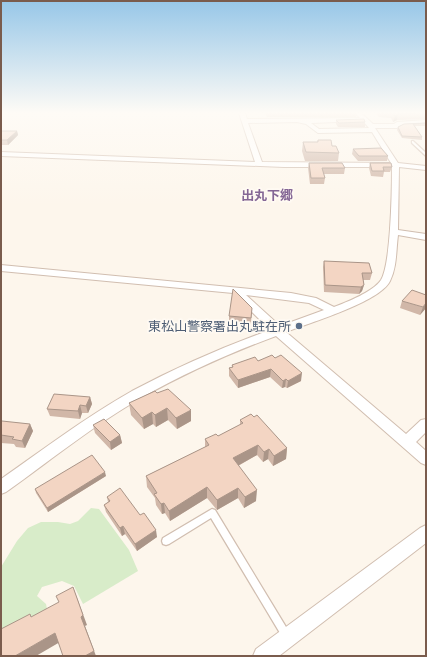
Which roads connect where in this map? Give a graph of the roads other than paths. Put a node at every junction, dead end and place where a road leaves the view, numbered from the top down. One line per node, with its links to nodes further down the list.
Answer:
1 (252, 144): 6 (street)
2 (382, 144): 7 (street)
3 (415, 144): 5 (lane)
4 (1, 154): 6 (street)
5 (426, 155)
6 (259, 164): 7 (street)
7 (396, 165): 8 (street); 9 (street)
8 (426, 168)
9 (394, 232): 10 (street); 13 (street)
10 (426, 237)
11 (1, 268): 12 (street)
12 (236, 290): 13 (street); 14 (street)
13 (332, 310): 14 (street)
14 (279, 332): 16 (street); 18 (street)
15 (426, 424): 16 (street)
16 (406, 442): 17 (street)
17 (426, 459)
18 (1, 487)
19 (426, 533): 21 (street)
20 (166, 541): 21 (lane)
21 (287, 637): 22 (street)
22 (262, 656)

